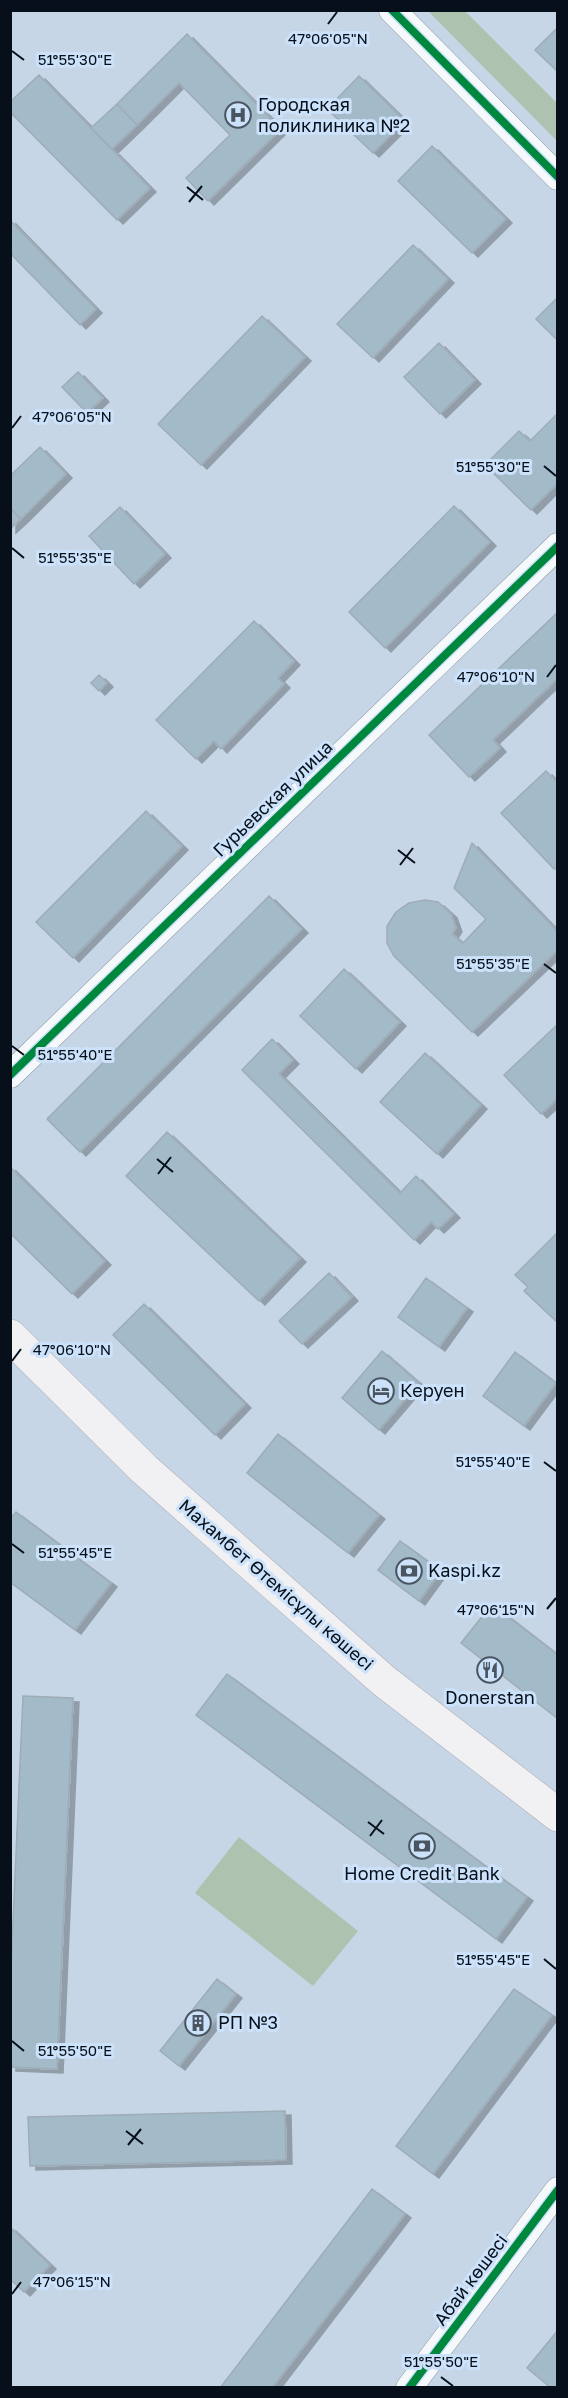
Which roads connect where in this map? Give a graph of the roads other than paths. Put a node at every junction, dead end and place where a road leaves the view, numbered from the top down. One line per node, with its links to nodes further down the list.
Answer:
1 (392, 10): 2 (street)
2 (558, 177)
3 (558, 546): 4 (street, Гурьевская улица)
4 (10, 1075)
5 (10, 1336): 6 (main road, Махамбет Өтемісұлы көшесі)
6 (558, 1815)
7 (558, 2190): 8 (street, Абай көшесі)
8 (409, 2388)

